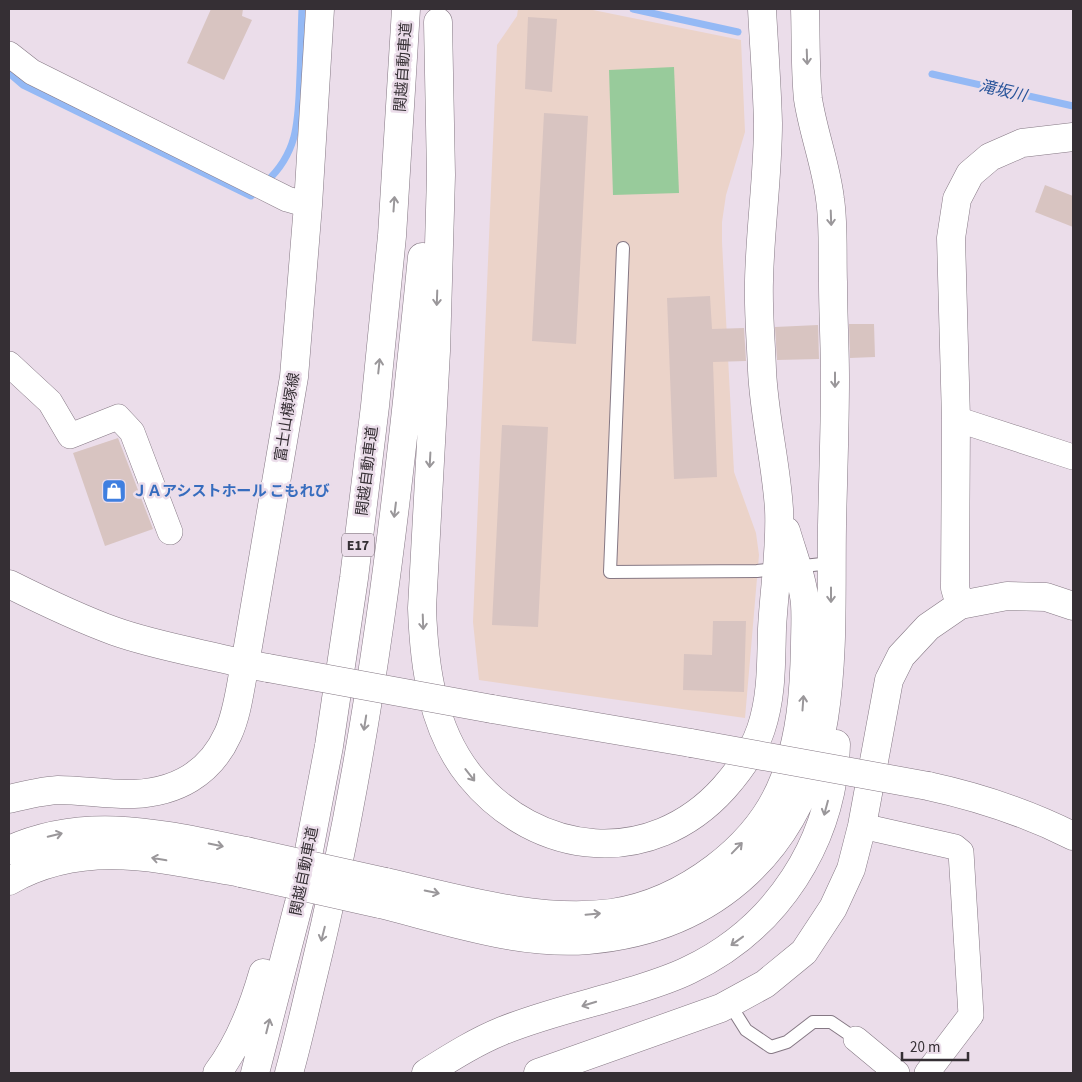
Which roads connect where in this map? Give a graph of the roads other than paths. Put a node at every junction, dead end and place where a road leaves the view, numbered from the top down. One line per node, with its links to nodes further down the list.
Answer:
1 (320, 9): 8 (main road, 富士山横塚線)
2 (406, 9): 11 (main road, 関越自動車道 / E17, one-way to 2)
3 (762, 9): 16 (main road)
4 (805, 9): 15 (main road, one-way to 15)
5 (438, 15): 16 (main road, one-way to 16); 33 (main road, E17, one-way to 33)
6 (9, 54): 8 (street)
7 (1073, 136): 12 (main road)
8 (308, 205): 21 (main road, 富士山横塚線)
9 (623, 248): 16 (lane)
10 (9, 364): 14 (street)
11 (375, 406): 31 (main road); 32 (main road, 関越自動車道 / E17, one-way to 11)
12 (956, 419): 13 (street); 18 (main road)
13 (1073, 457)
14 (170, 532)
15 (831, 563): 16 (lane); 20 (main road, one-way to 20)
16 (787, 568): 28 (main road, one-way to 16)
17 (9, 584): 21 (main road)
18 (960, 606): 19 (main road); 23 (main road)
19 (1073, 606)
20 (832, 638): 28 (main road); 34 (main road, one-way to 34)
21 (256, 666): 22 (main road, 富士山横塚線); 24 (main road, bridge)
22 (9, 799)
23 (862, 826): 29 (main road); 37 (street)
24 (1073, 836)
25 (9, 850): 26 (main road, one-way to 26)
26 (243, 862): 27 (main road, one-way to 27); 28 (main road, bridge)
27 (9, 881)
28 (382, 893)
29 (729, 1003): 30 (lane); 35 (main road)
30 (856, 1039): 36 (street)
31 (217, 1073)
32 (255, 1073)
33 (289, 1073)
34 (426, 1073)
35 (538, 1073)
36 (897, 1073)
37 (927, 1073)

